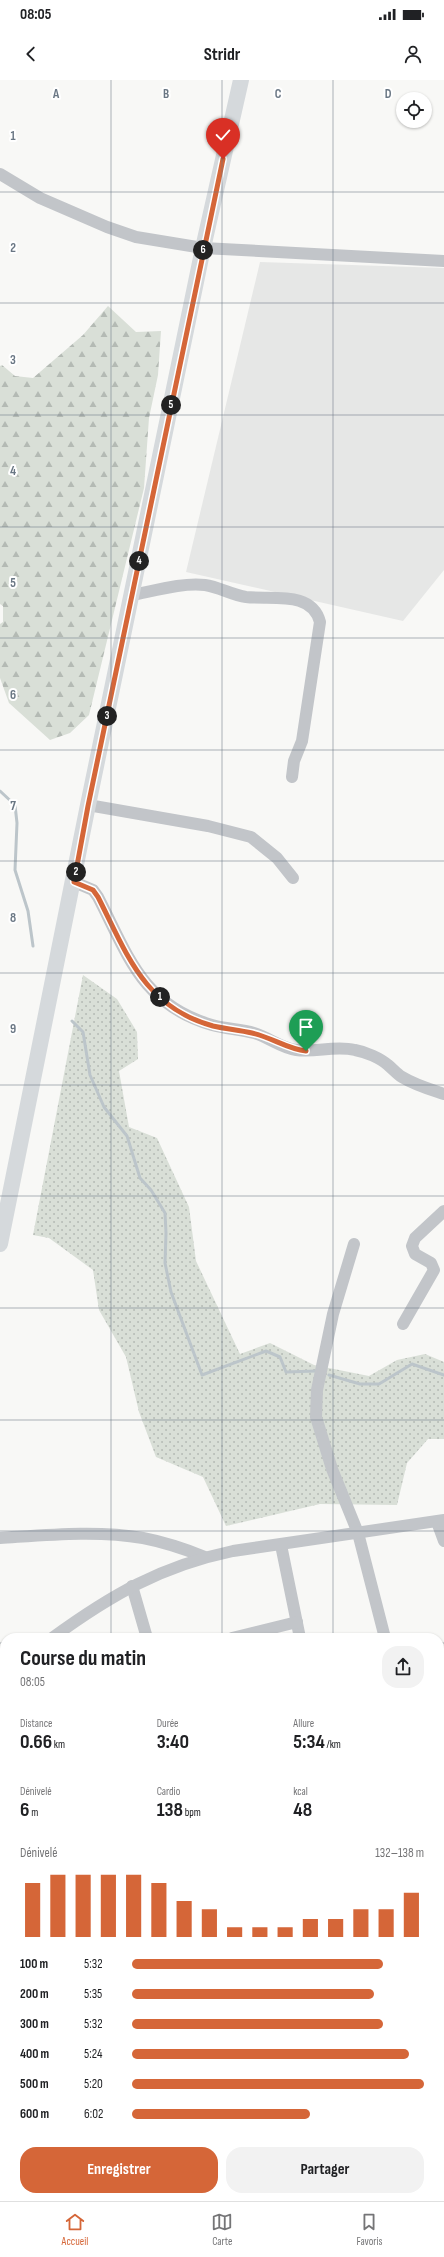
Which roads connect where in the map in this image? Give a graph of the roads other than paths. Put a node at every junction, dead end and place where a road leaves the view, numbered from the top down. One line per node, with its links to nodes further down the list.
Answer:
1 (241, 80): 3 (main road)
2 (0, 174): 3 (street)
3 (203, 248): 4 (street); 5 (main road)
4 (444, 261)
5 (132, 595): 6 (street); 7 (main road)
6 (292, 777)
7 (88, 806): 8 (street); 9 (main road)
8 (293, 878)
9 (74, 882): 10 (street); 12 (main road)
10 (444, 1094)
11 (444, 1212): 14 (street)
12 (0, 1244)
13 (354, 1244): 16 (street)
14 (403, 1324)
15 (440, 1521): 16 (street); 18 (street)
16 (358, 1533): 19 (street); 27 (street)
17 (0, 1538): 20 (street)
18 (444, 1541)
19 (281, 1545): 20 (street); 22 (street)
20 (205, 1557): 21 (street)
21 (132, 1586): 23 (street); 24 (street)
22 (297, 1622): 25 (street); 26 (street)
23 (59, 1633)
24 (146, 1633)
25 (252, 1633)
26 (299, 1633)
27 (384, 1633)

